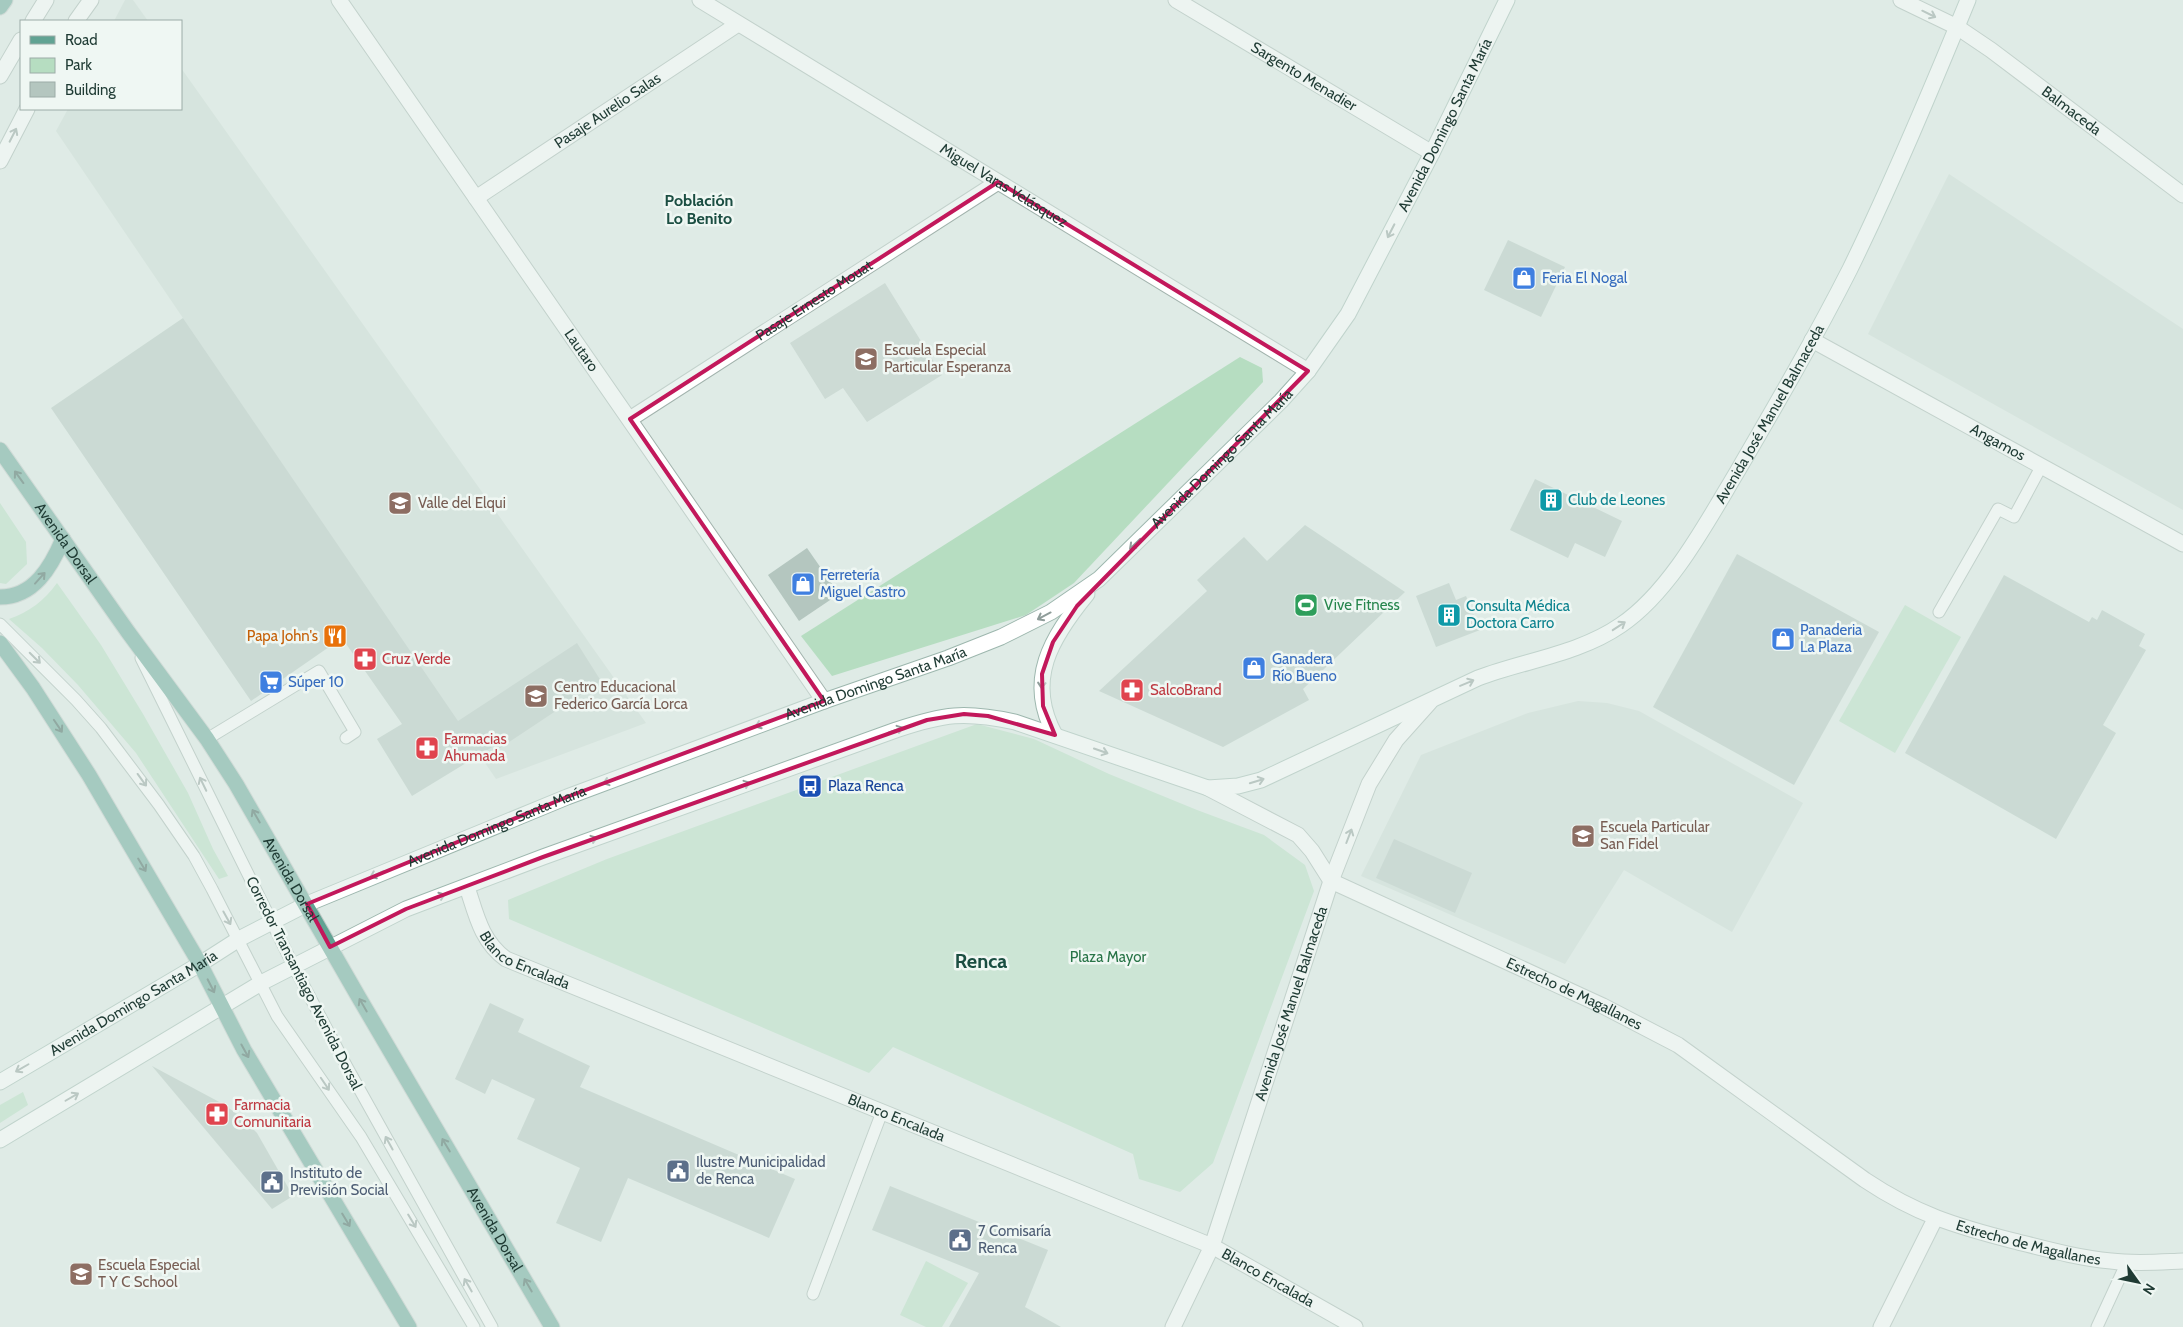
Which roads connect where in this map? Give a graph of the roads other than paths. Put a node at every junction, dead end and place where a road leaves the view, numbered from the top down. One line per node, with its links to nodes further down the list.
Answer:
1 (5, 0): 10 (main road)
2 (46, 0): 11 (street)
3 (91, 0): 12 (street)
4 (339, 0): 22 (street, Lautaro)
5 (700, 0): 13 (street, Miguel Varas Velásquez)
6 (1176, 0): 18 (street, Sargento Menadier)
7 (1507, 0): 18 (street, Avenida Domingo Santa María)
8 (1901, 0): 14 (street, Balmaceda, one-way to 14)
9 (1968, 0): 14 (street, Avenida José Manuel Balmaceda)
10 (0, 7)
11 (34, 20)
12 (77, 20)
13 (738, 24): 20 (street, Miguel Varas Velásquez); 22 (street, Pasaje Aurelio Salas)
14 (1957, 27): 21 (street, Balmaceda); 23 (street, Avenida José Manuel Balmaceda)
15 (20, 42): 16 (street)
16 (0, 76)
17 (26, 110): 19 (street, one-way to 17)
18 (1432, 153): 24 (street, Avenida Domingo Santa María, one-way to 24)
19 (0, 161)
20 (998, 182): 24 (street, Miguel Varas Velásquez); 25 (street, Pasaje Ernesto Mouat)
21 (2183, 195)
22 (476, 198): 25 (street, Lautaro)
23 (1812, 340): 27 (street, Angamos); 36 (street, Avenida José Manuel Balmaceda, one-way to 23)
24 (1308, 371): 30 (street, Avenida Domingo Santa María, one-way to 30)
25 (630, 420): 37 (street, Lautaro)
26 (0, 450): 28 (main road, Avenida Dorsal, one-way to 26)
27 (2041, 467): 29 (street, Angamos); 32 (lane)
28 (63, 539): 31 (main road, one-way to 28); 34 (main road, Avenida Dorsal)
29 (2183, 544)
30 (1099, 579): 37 (street, Avenida Domingo Santa María, one-way to 37); 38 (street, one-way to 38)
31 (0, 597)
32 (1939, 612)
33 (0, 624): 46 (lane, Corredor Transantiago Avenida Dorsal, one-way to 46)
34 (128, 632): 40 (main road, Avenida Dorsal); 45 (lane, Corredor Transantiago Avenida Dorsal, one-way to 34)
35 (0, 643): 48 (main road, one-way to 48)
36 (1436, 696): 41 (street, Avenida José Manuel Balmaceda, one-way to 36); 42 (street, Avenida José Manuel Balmaceda, one-way to 36)
37 (824, 701): 44 (street, Avenida Domingo Santa María, one-way to 44)
38 (1055, 735): 41 (street, Avenida José Manuel Balmaceda, one-way to 41); 43 (street, one-way to 38)
39 (346, 738): 40 (lane)
40 (207, 739): 44 (main road, Avenida Dorsal, one-way to 40)
41 (1208, 788): 42 (street)
42 (1331, 881): 55 (street, Estrecho de Magallanes); 56 (street, Avenida José Manuel Balmaceda)
43 (467, 886): 47 (street, one-way to 43); 53 (street, Blanco Encalada)
44 (307, 904): 45 (street, Avenida Domingo Santa María); 47 (main road, Avenida Dorsal)
45 (271, 922): 46 (street, Avenida Domingo Santa María); 49 (lane, Corredor Transantiago Avenida Dorsal)
46 (239, 939): 48 (street, Avenida Domingo Santa María); 50 (lane, Corredor Transantiago Avenida Dorsal)
47 (330, 947): 49 (street); 64 (main road, Avenida Dorsal, one-way to 47)
48 (200, 964): 51 (main road, one-way to 51); 52 (street, Avenida Domingo Santa María, one-way to 52)
49 (294, 967): 50 (street); 63 (lane, Corredor Transantiago Avenida Dorsal, one-way to 49)
50 (260, 983): 51 (street); 62 (lane, Corredor Transantiago Avenida Dorsal, one-way to 62)
51 (222, 1008): 54 (street, one-way to 51); 61 (main road, one-way to 61)
52 (0, 1082)
53 (882, 1112): 56 (street, Blanco Encalada); 59 (lane)
54 (0, 1140)
55 (1935, 1219): 58 (street, Estrecho de Magallanes); 66 (street)
56 (1212, 1246): 60 (street, Blanco Encalada); 65 (street, Avenida José Manuel Balmaceda)
57 (2183, 1261): 58 (street, Estrecho de Magallanes)
58 (2127, 1262): 67 (lane)
59 (813, 1294)
60 (1349, 1325)
61 (409, 1327)
62 (474, 1327)
63 (492, 1327)
64 (552, 1327)
65 (1173, 1327)
66 (1881, 1327)
67 (2098, 1327)

